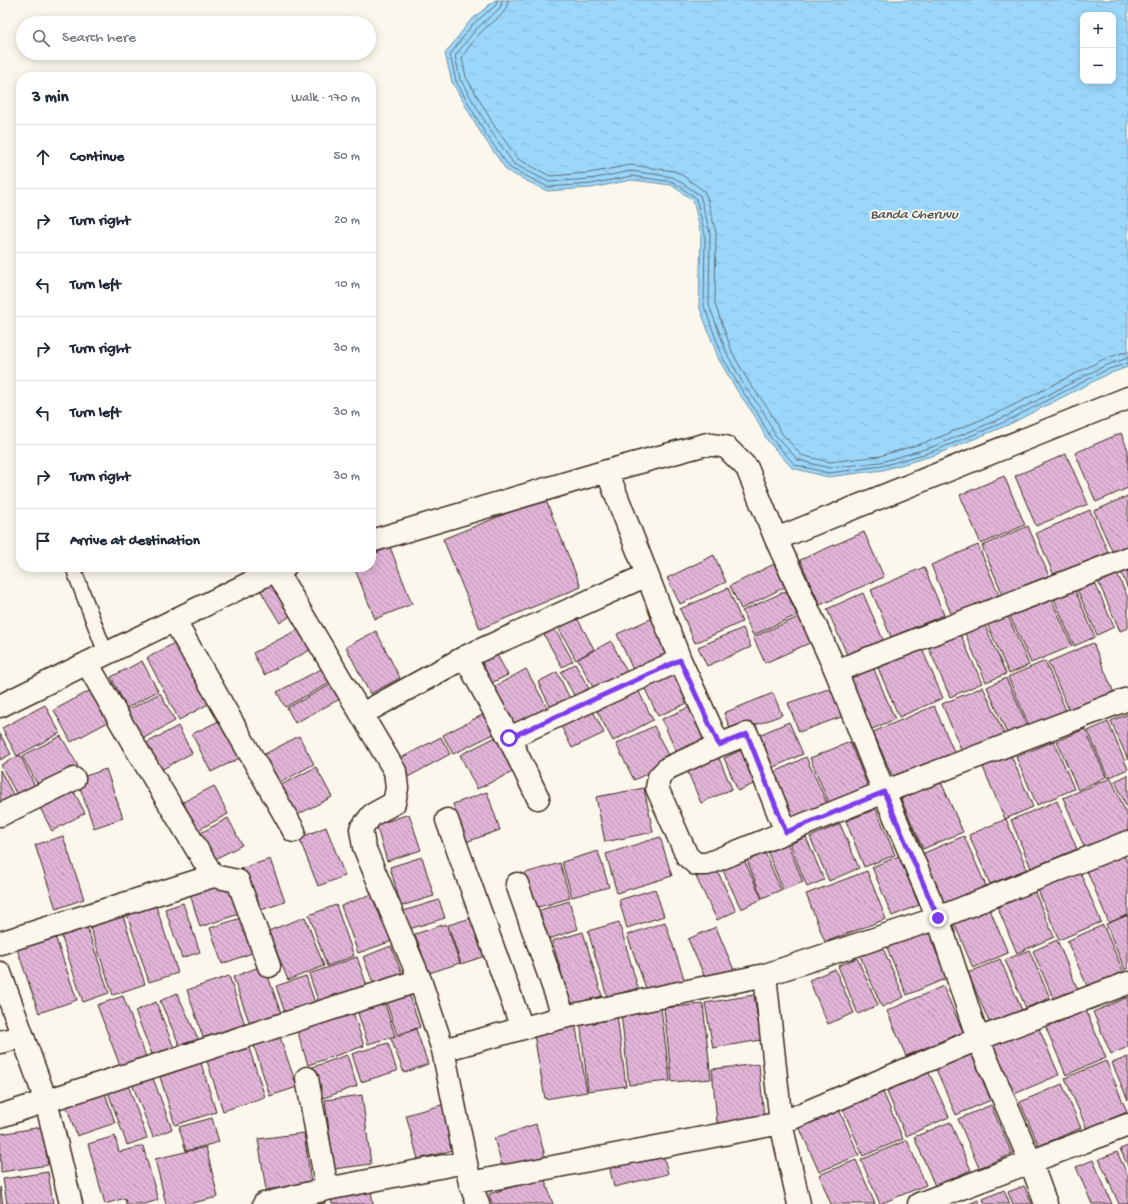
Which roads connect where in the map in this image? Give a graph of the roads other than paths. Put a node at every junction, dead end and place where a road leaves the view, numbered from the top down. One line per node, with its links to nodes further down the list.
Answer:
1 (1128, 400): 3 (street)
2 (607, 471): 3 (street); 4 (street); 9 (street)
3 (776, 538): 14 (street)
4 (376, 540)
5 (1128, 558): 14 (street)
6 (272, 572): 10 (street)
7 (282, 572): 17 (street)
8 (75, 573): 12 (lane)
9 (647, 575): 11 (street); 13 (street)
10 (174, 620): 12 (street); 25 (street)
11 (465, 657): 17 (street); 18 (street)
12 (97, 658): 16 (street); 28 (street)
13 (680, 660): 18 (street); 19 (street)
14 (836, 672): 21 (street)
15 (1128, 700): 21 (street)
16 (0, 706)
17 (362, 714): 35 (street)
18 (509, 738): 22 (street)
19 (719, 745): 26 (street); 26 (street)
20 (74, 779): 23 (street)
21 (884, 792): 26 (street); 30 (street)
22 (538, 798)
23 (0, 815)
24 (447, 820): 38 (street)
25 (294, 831)
26 (786, 832)
27 (1128, 842): 30 (street)
28 (212, 876): 31 (street); 32 (street)
29 (517, 884): 37 (street)
30 (938, 918): 34 (street); 40 (street)
31 (0, 943)
32 (269, 966)
33 (0, 973): 39 (street)
34 (765, 975): 37 (street); 46 (street)
35 (420, 980): 42 (street); 44 (street)
36 (1128, 983): 40 (street)
37 (564, 1017): 38 (street)
38 (522, 1028): 42 (street)
39 (22, 1037): 41 (street); 44 (street)
40 (978, 1039): 46 (street); 49 (street)
41 (0, 1042)
42 (443, 1050): 48 (street)
43 (307, 1078): 51 (street)
44 (46, 1101): 45 (street); 52 (street)
45 (0, 1116)
46 (780, 1123): 50 (street); 55 (street)
47 (1128, 1125): 49 (street)
48 (465, 1162): 50 (street); 51 (street)
49 (1031, 1163): 56 (street); 57 (street)
50 (470, 1184): 54 (street)
51 (327, 1189): 53 (street)
52 (71, 1204)
53 (264, 1204)
54 (478, 1204)
55 (799, 1204)
56 (919, 1204)
57 (1046, 1204)

